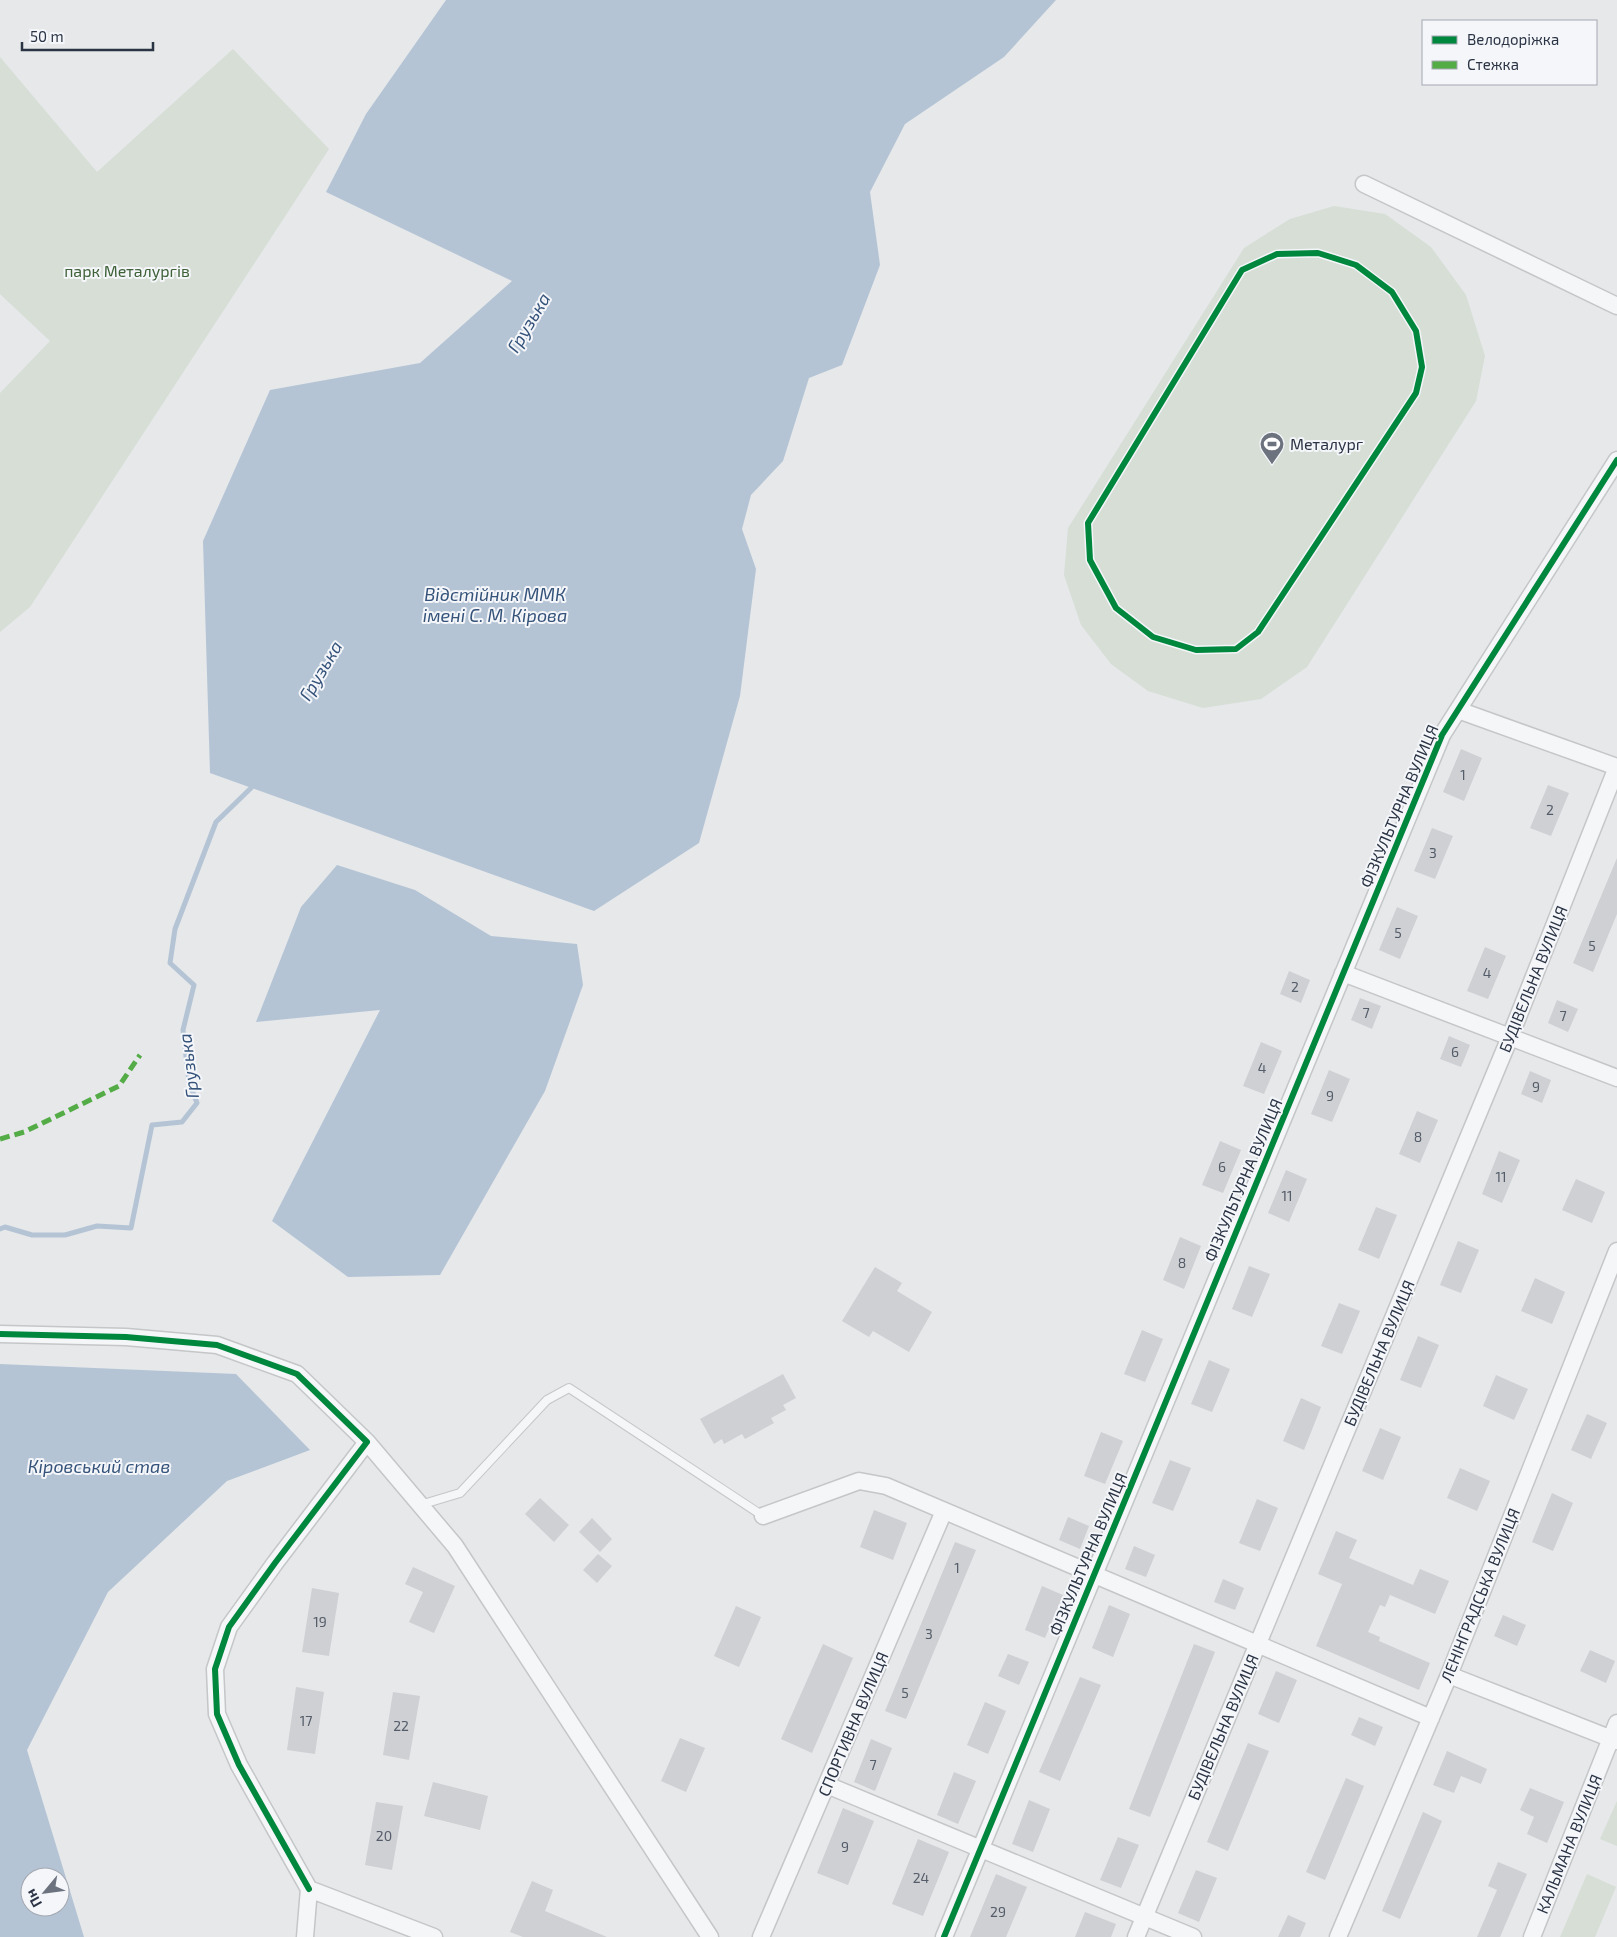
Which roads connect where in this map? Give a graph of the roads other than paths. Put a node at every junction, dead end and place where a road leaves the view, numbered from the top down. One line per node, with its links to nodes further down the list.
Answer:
1 (1364, 184): 2 (street)
2 (1617, 306)
3 (1617, 460): 4 (street, ФIЗКУЛЬТУРНА ВУЛИЦЯ)
4 (1458, 710): 5 (street); 6 (street, ФIЗКУЛЬТУРНА ВУЛИЦЯ)
5 (1617, 767): 7 (street, БУДІВЕЛЬНА ВУЛИЦЯ)
6 (1343, 973): 7 (street); 15 (street, ФIЗКУЛЬТУРНА ВУЛИЦЯ)
7 (1510, 1038): 8 (street); 16 (street, БУДІВЕЛЬНА ВУЛИЦЯ)
8 (1617, 1078)
9 (1617, 1251): 17 (street, ЛЕНІНГРАДСЬКА ВУЛИЦЯ)
10 (0, 1334): 11 (street)
11 (367, 1442): 12 (street); 22 (street)
12 (420, 1505): 14 (lane); 26 (street)
13 (944, 1511): 14 (street); 15 (street); 20 (street, СПОРТИВНА ВУЛИЦЯ)
14 (763, 1516)
15 (1094, 1575): 16 (street); 21 (street, ФIЗКУЛЬТУРНА ВУЛИЦЯ)
16 (1258, 1644): 18 (street); 23 (street, БУДІВЕЛЬНА ВУЛИЦЯ)
17 (1449, 1675): 18 (street, ЛЕНІНГРАДСЬКА ВУЛИЦЯ); 19 (street)
18 (1431, 1718): 31 (street, ЛЕНІНГРАДСЬКА ВУЛИЦЯ)
19 (1615, 1734): 32 (street, КАЛЬМАНА ВУЛИЦЯ)
20 (827, 1785): 21 (street); 27 (street, СПОРТИВНА ВУЛИЦЯ)
21 (981, 1849): 23 (street); 28 (street, ФIЗКУЛЬТУРНА ВУЛИЦЯ)
22 (309, 1889): 24 (street); 25 (street)
23 (1145, 1916): 29 (street, БУДІВЕЛЬНА ВУЛИЦЯ); 30 (street)
24 (305, 1937)
25 (434, 1937)
26 (710, 1937)
27 (761, 1937)
28 (944, 1937)
29 (1136, 1937)
30 (1192, 1937)
31 (1338, 1937)
32 (1532, 1937)

